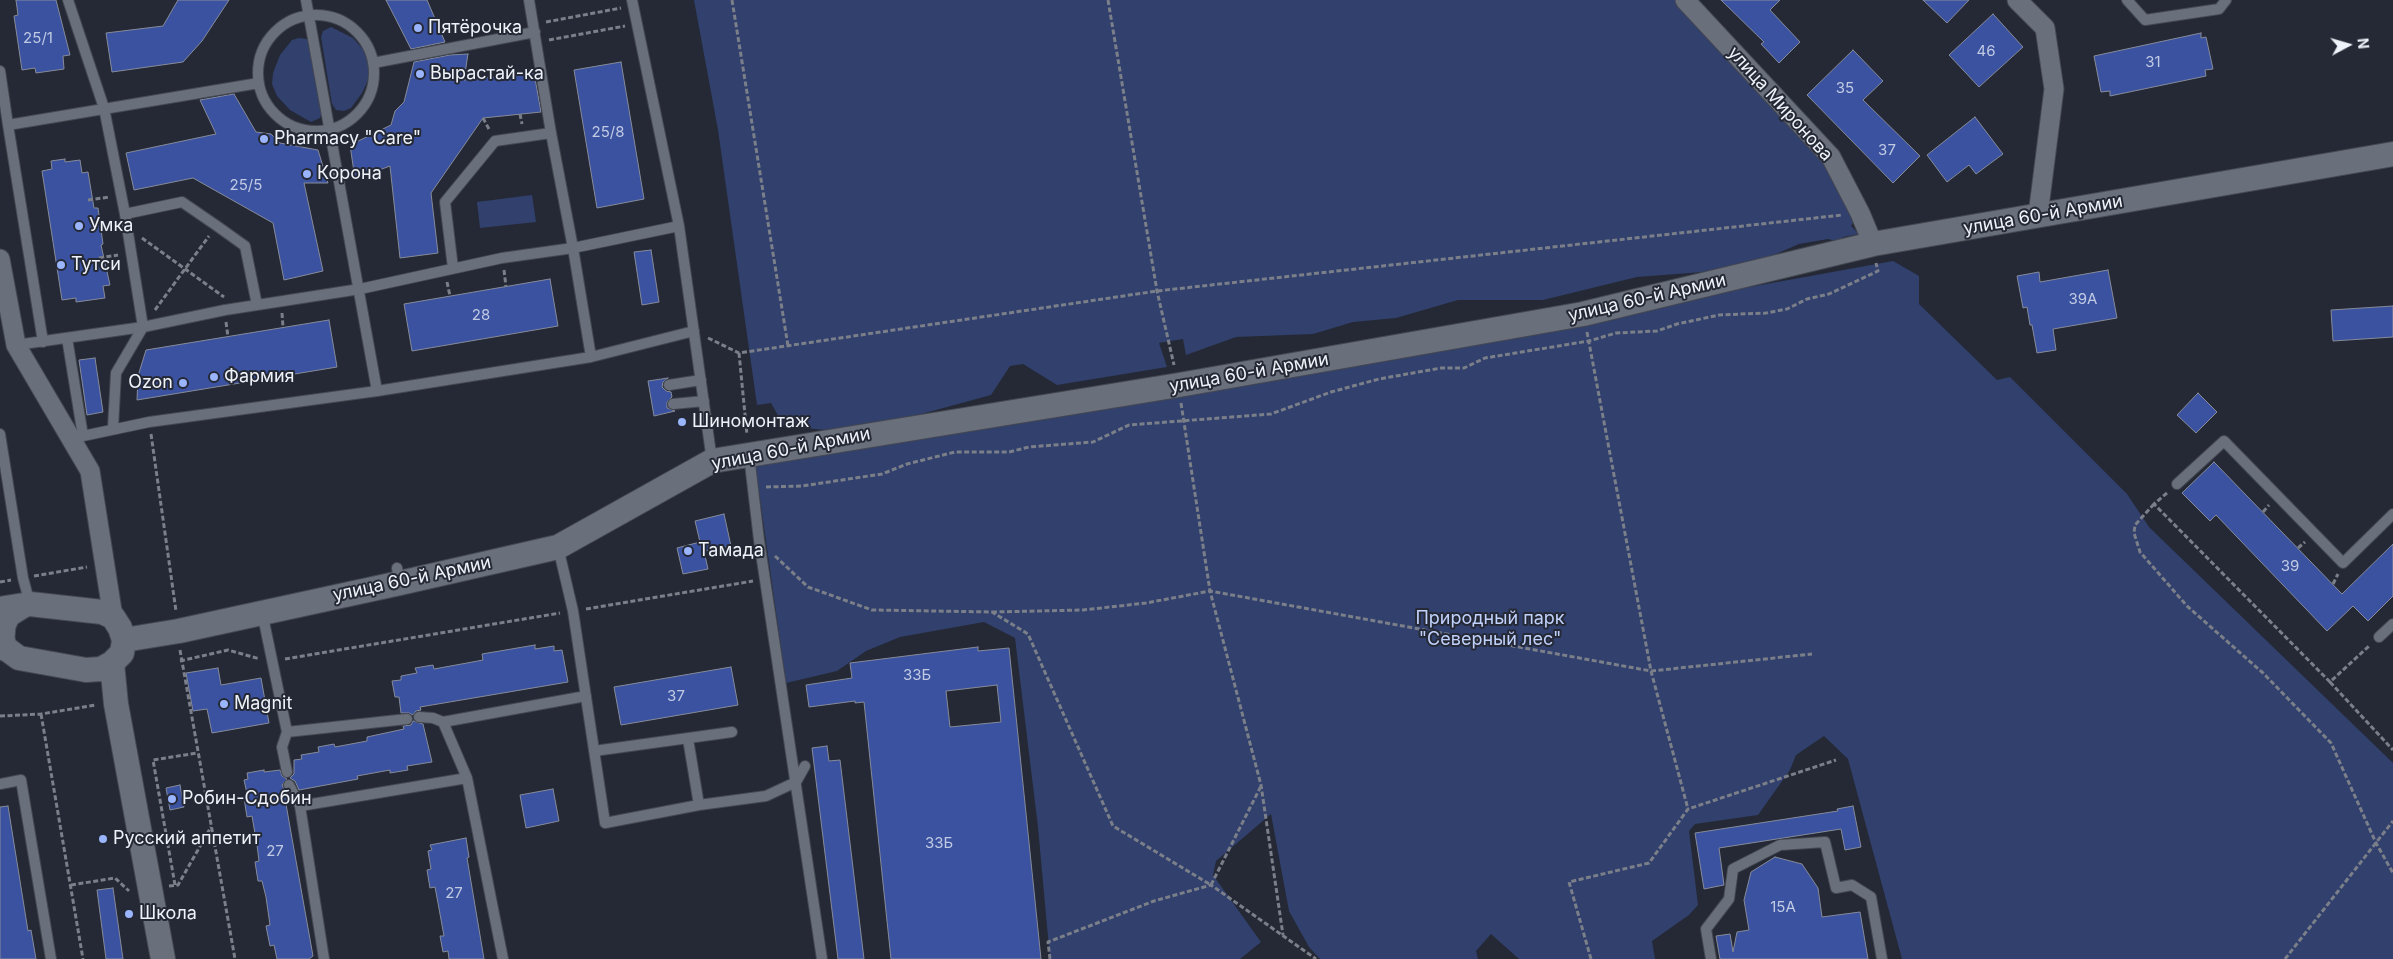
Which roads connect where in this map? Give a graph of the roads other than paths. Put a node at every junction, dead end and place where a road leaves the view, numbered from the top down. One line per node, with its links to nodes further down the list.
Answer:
1 (69, 0): 14 (lane)
2 (306, 0): 9 (lane)
3 (529, 0): 10 (lane)
4 (1685, 0): 22 (street, улица Миронова)
5 (2017, 0): 20 (street)
6 (2128, 0): 7 (lane)
7 (2226, 0)
8 (632, 3): 21 (lane)
9 (308, 16): 11 (lane); 13 (lane); 16 (lane)
10 (535, 33): 11 (lane); 17 (lane)
11 (374, 63): 16 (lane)
12 (0, 71): 15 (lane)
13 (259, 83): 14 (lane); 16 (lane)
14 (104, 108): 15 (lane); 19 (lane)
15 (8, 125): 31 (lane)
16 (328, 130): 26 (lane)
17 (550, 133): 23 (lane); 25 (lane)
18 (2393, 154): 20 (street, улица 60-й Армии)
19 (125, 214): 27 (lane); 28 (lane)
20 (2038, 215): 22 (street, улица 60-й Армии)
21 (679, 226): 23 (lane); 29 (lane)
22 (1873, 244): 42 (street, улица 60-й Армии)
23 (573, 248): 25 (lane); 33 (lane)
24 (0, 258): 32 (street)
25 (453, 268): 26 (lane)
26 (360, 289): 27 (lane); 36 (lane)
27 (257, 305): 28 (lane)
28 (144, 327): 30 (lane); 39 (lane)
29 (694, 331): 33 (lane); 34 (lane)
30 (67, 338): 31 (lane); 41 (lane)
31 (43, 342): 32 (lane)
32 (16, 346): 44 (street)
33 (591, 356): 36 (lane)
34 (701, 380): 35 (lane); 37 (lane)
35 (669, 385)
36 (376, 391): 39 (lane)
37 (704, 401): 38 (lane); 43 (lane)
38 (673, 404)
39 (113, 428): 41 (lane)
40 (0, 434): 48 (lane)
41 (83, 436): 44 (lane)
42 (749, 454): 43 (street, улица 60-й Армии); 68 (lane)
43 (712, 461): 47 (street, улица 60-й Армии)
44 (90, 471): 51 (street)
45 (2177, 484): 46 (lane)
46 (2393, 514)
47 (558, 547): 50 (street, улица 60-й Армии); 57 (lane)
48 (30, 604): 49 (street); 51 (street); 55 (street)
49 (0, 610)
50 (262, 612): 54 (street, улица 60-й Армии); 61 (lane)
51 (114, 617): 54 (street)
52 (2393, 624): 53 (lane)
53 (2379, 637)
54 (124, 640): 56 (street)
55 (4, 656): 56 (street)
56 (112, 663): 74 (street)
57 (586, 696): 60 (lane); 64 (lane)
58 (418, 717): 60 (lane)
59 (408, 719): 61 (lane)
60 (443, 722): 67 (lane)
61 (287, 732): 66 (lane)
62 (732, 732): 63 (lane)
63 (688, 739): 64 (lane); 71 (lane)
64 (594, 751): 71 (lane)
65 (805, 766): 68 (lane)
66 (287, 772)
67 (466, 778): 72 (lane); 76 (lane)
68 (796, 782): 71 (lane); 77 (lane)
69 (0, 784): 73 (lane)
70 (290, 785): 72 (lane)
71 (699, 805)
72 (300, 806): 75 (lane)
73 (51, 959)
74 (163, 959)
75 (324, 959)
76 (503, 959)
77 (822, 959)
78 (1712, 959): 79 (lane)
79 (1882, 959)

